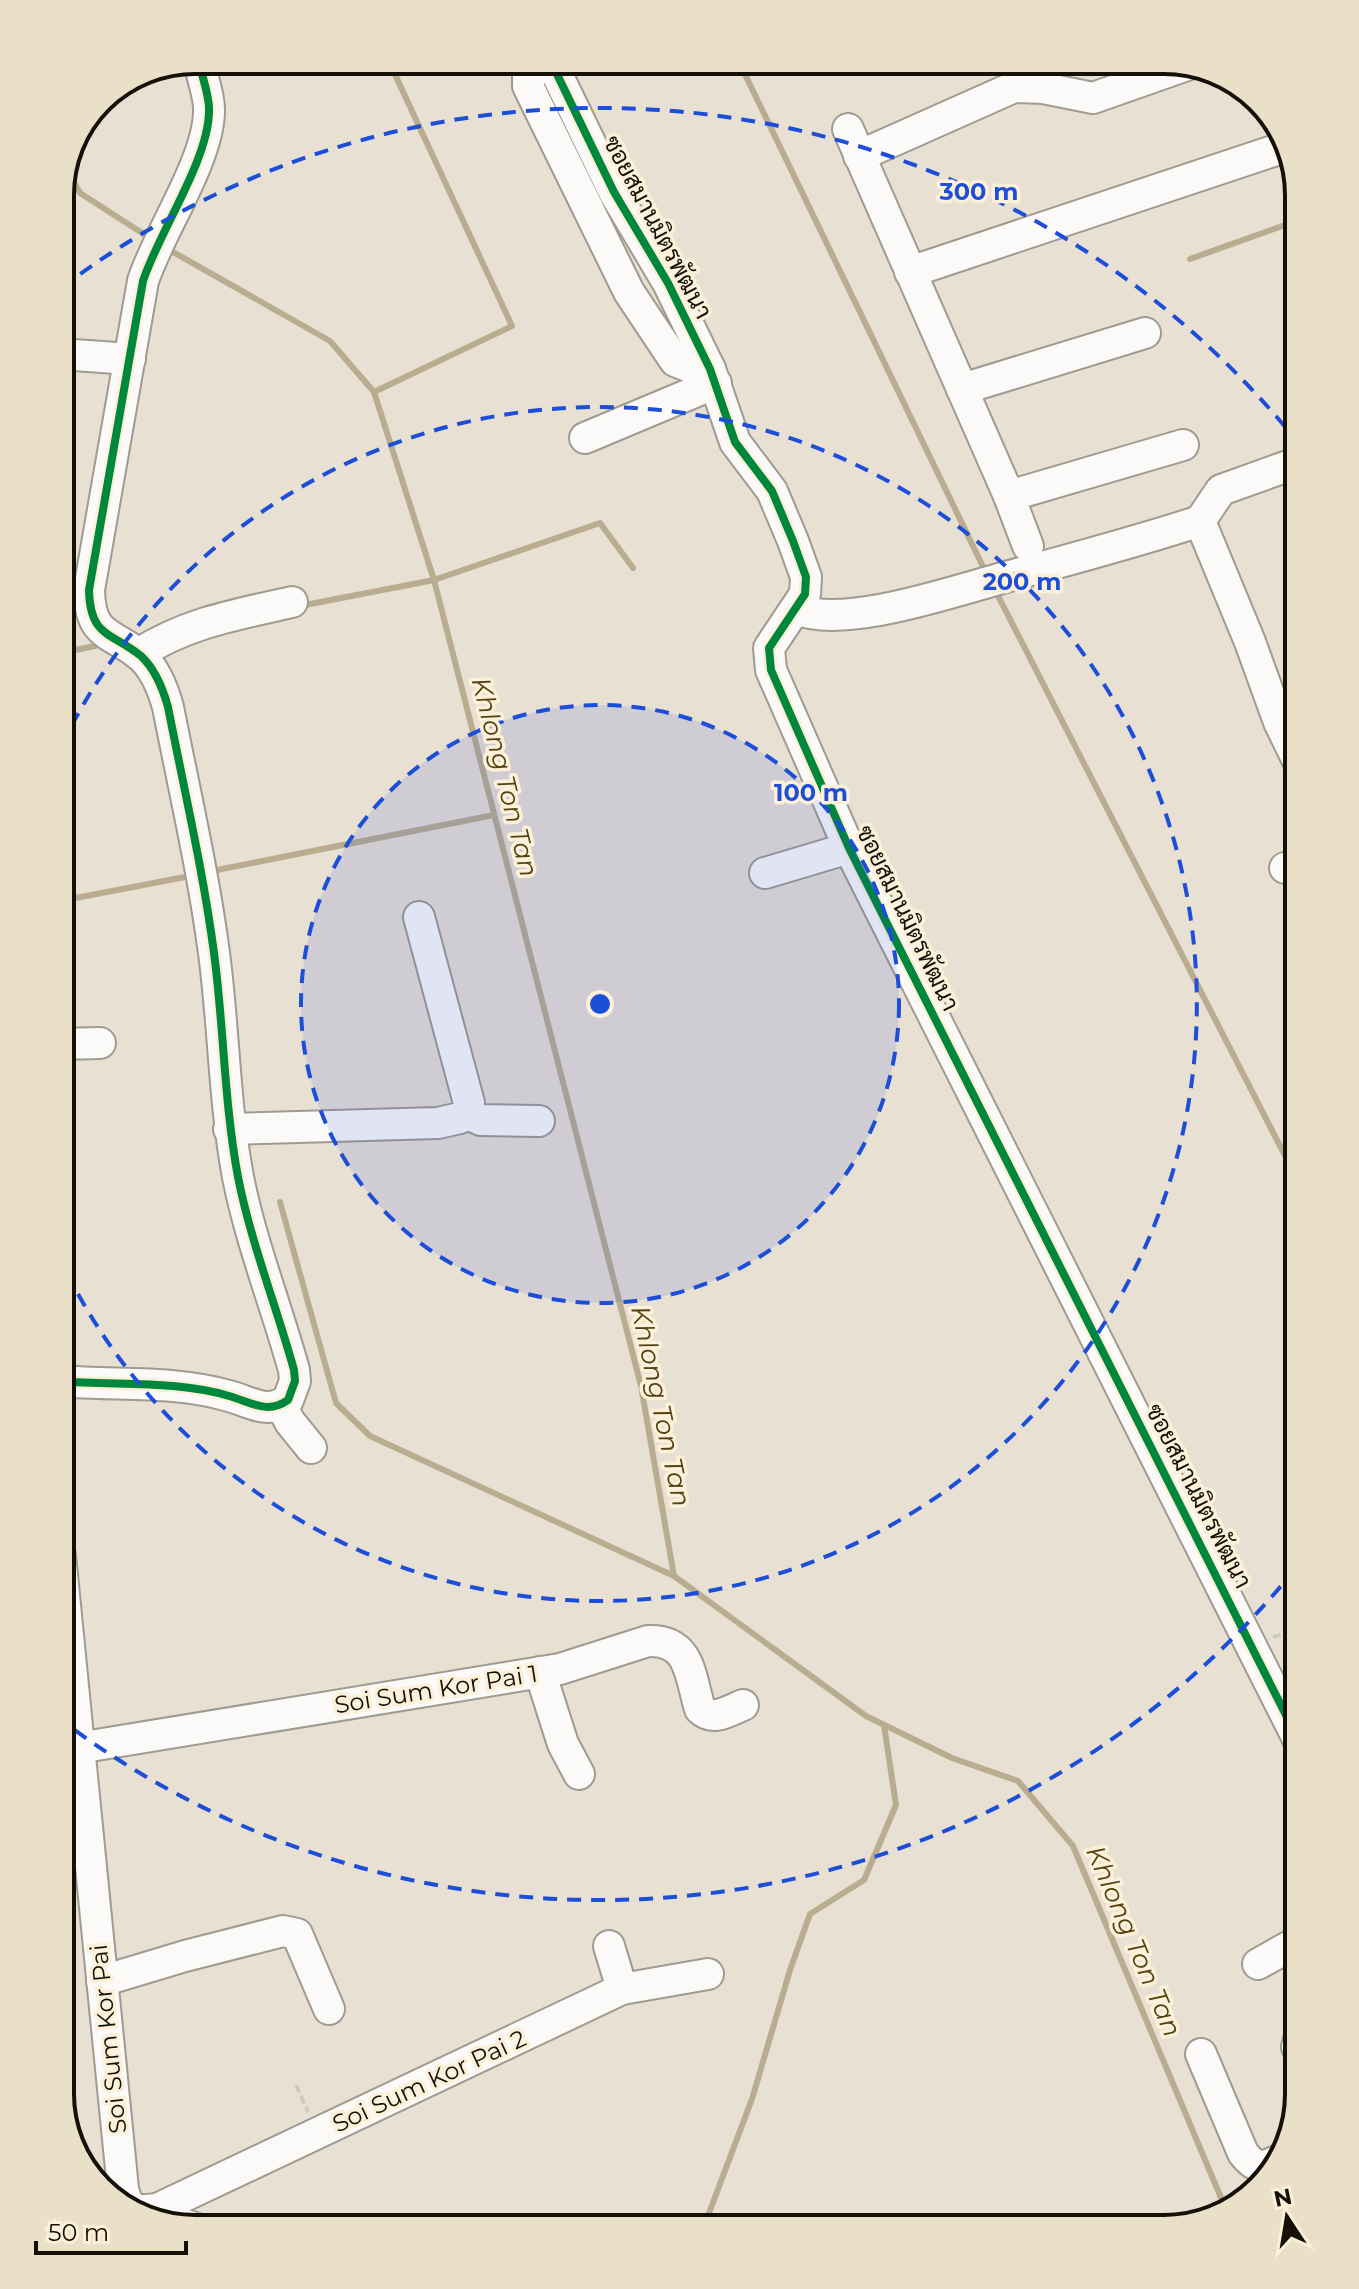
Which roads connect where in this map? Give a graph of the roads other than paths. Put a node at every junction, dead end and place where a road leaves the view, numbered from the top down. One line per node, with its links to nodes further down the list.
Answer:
1 (202, 74): 13 (street)
2 (531, 74): 7 (street)
3 (557, 74): 6 (street, ซอยสมานมิตรพัฒนา)
4 (1161, 74): 8 (street)
5 (1276, 150): 8 (street)
6 (614, 192): 7 (street); 9 (street, ซอยสมานมิตรพัฒนา)
7 (587, 206): 10 (street)
8 (910, 272): 15 (street)
9 (668, 283): 10 (street); 14 (street, ซอยสมานมิตรพัฒนา)
10 (629, 292): 14 (street)
11 (1145, 333): 15 (street)
12 (74, 355): 13 (street)
13 (130, 359): 24 (street)
14 (713, 376): 16 (street); 23 (street, ซอยสมานมิตรพัฒนา)
15 (962, 389): 19 (street)
16 (585, 438)
17 (1183, 445): 19 (street)
18 (1285, 467): 20 (street)
19 (1009, 496): 21 (street)
20 (1200, 521): 21 (street); 25 (street)
21 (1030, 558): 23 (street)
22 (292, 602): 24 (street)
23 (797, 609): 26 (street, ซอยสมานมิตรพัฒนา)
24 (138, 654): 33 (street)
25 (1285, 734)
26 (849, 848): 27 (street); 40 (street, ซอยสมานมิตรพัฒนา)
27 (765, 873)
28 (419, 917): 31 (street)
29 (100, 1043): 30 (street)
30 (74, 1044)
31 (467, 1114): 32 (street); 33 (street)
32 (539, 1121)
33 (229, 1129): 35 (street)
34 (74, 1381): 35 (street)
35 (281, 1405): 36 (street)
36 (311, 1448)
37 (540, 1672): 39 (street, Soi Sum Kor Pai 1); 41 (street, Soi Sum Kor Pai 1); 42 (street)
38 (74, 1705): 41 (street, Soi Sum Kor Pai)
39 (743, 1705)
40 (1285, 1713)
41 (78, 1748): 47 (street, Soi Sum Kor Pai)
42 (579, 1774)
43 (609, 1946): 48 (street)
44 (1285, 1949): 45 (street)
45 (1258, 1964)
46 (708, 1974): 48 (street, Soi Sum Kor Pai 2)
47 (102, 1981): 49 (street); 52 (street, Soi Sum Kor Pai)
48 (622, 1989): 53 (street, Soi Sum Kor Pai 2)
49 (329, 2009)
50 (1201, 2054): 51 (street)
51 (1262, 2165)
52 (124, 2192)
53 (157, 2209)

